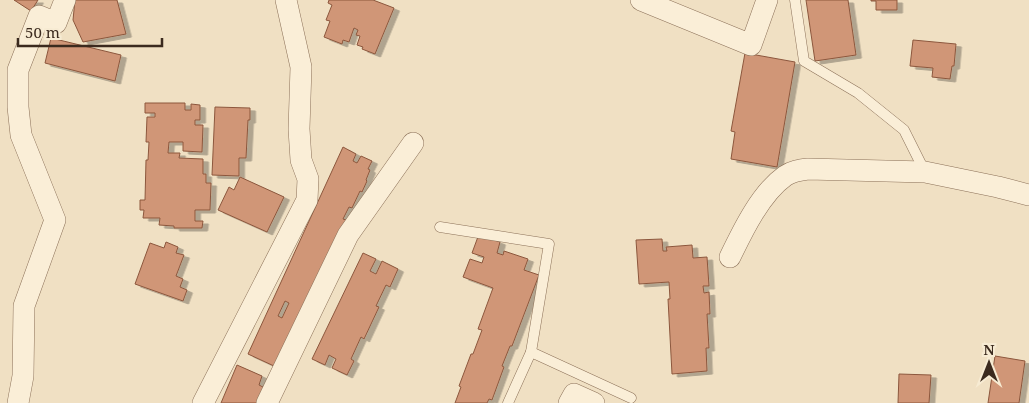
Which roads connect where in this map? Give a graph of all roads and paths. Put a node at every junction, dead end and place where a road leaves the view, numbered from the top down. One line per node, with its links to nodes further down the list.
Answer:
1 (65, 0): 13 (street)
2 (286, 0): 14 (street)
3 (641, 0): 4 (street)
4 (767, 0)
5 (795, 0): 7 (lane)
6 (413, 143): 15 (street)
7 (925, 172): 8 (street); 10 (street)
8 (1029, 195)
9 (440, 227): 11 (lane)
10 (730, 257)
11 (531, 352): 12 (lane); 16 (lane)
12 (631, 398)
13 (18, 403)
14 (203, 403)
15 (267, 403)
16 (508, 403)
17 (569, 403): 18 (street)
18 (594, 403)

